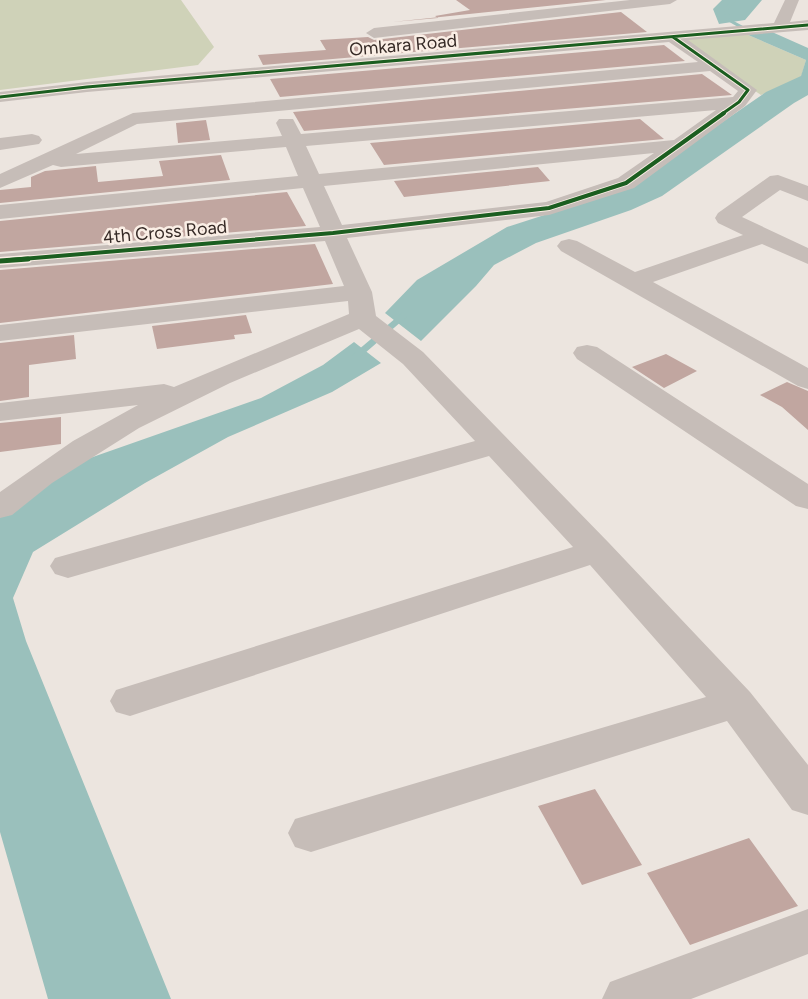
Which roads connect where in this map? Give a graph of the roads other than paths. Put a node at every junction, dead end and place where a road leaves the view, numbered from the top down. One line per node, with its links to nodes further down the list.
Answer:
1 (670, 0): 3 (street)
2 (792, 0): 6 (street)
3 (624, 2): 4 (street); 8 (street)
4 (442, 25): 7 (street); 9 (street)
5 (808, 25): 6 (street, Omkara Road)
6 (774, 28): 8 (street, Omkara Road)
7 (374, 33)
8 (680, 36): 9 (street, Omkara Road); 10 (street)
9 (477, 53): 11 (street, Omkara Road)
10 (713, 66): 13 (street); 14 (street)
11 (250, 73): 12 (street, Omkara Road); 14 (street)
12 (0, 97)
13 (739, 102): 16 (street); 18 (street, 4th Cross Road)
14 (278, 105): 16 (street); 19 (street)
15 (32, 140): 17 (street)
16 (293, 141): 19 (street); 21 (street)
17 (0, 144)
18 (680, 145): 21 (street); 24 (street, 4th Cross Road)
19 (39, 163): 20 (street)
20 (0, 182)
21 (311, 182): 23 (street); 24 (street)
22 (808, 194): 25 (street)
23 (0, 212)
24 (333, 233): 28 (street, 4th Cross Road); 30 (street)
25 (763, 236): 27 (street); 29 (street)
26 (569, 246): 29 (street)
27 (808, 257)
28 (0, 261)
29 (633, 281): 33 (street)
30 (364, 312): 31 (street); 34 (street); 36 (street)
31 (0, 333)
32 (587, 353): 37 (street)
33 (808, 380)
34 (187, 390): 35 (street); 38 (street)
35 (0, 412)
36 (495, 445): 39 (street); 40 (street)
37 (808, 499)
38 (2, 505)
39 (597, 551): 41 (street); 42 (street)
40 (68, 567)
41 (130, 701)
42 (736, 703): 43 (street); 44 (street)
43 (808, 797)
44 (311, 833)
45 (808, 931): 46 (street)
46 (655, 995)

